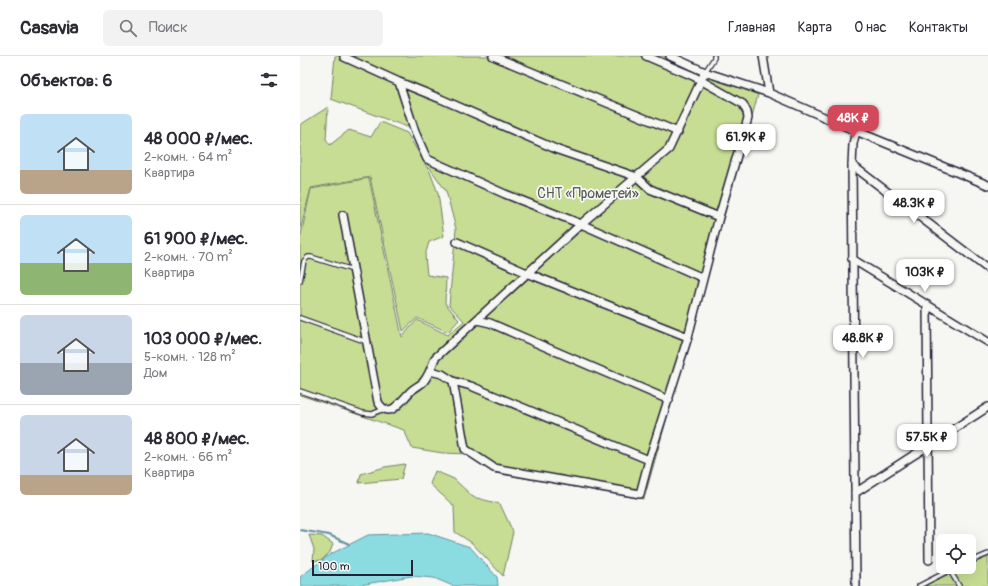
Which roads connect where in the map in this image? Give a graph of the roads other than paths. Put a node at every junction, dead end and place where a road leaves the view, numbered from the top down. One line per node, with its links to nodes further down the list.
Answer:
1 (494, 56): 12 (street)
2 (646, 56): 9 (street)
3 (670, 56): 7 (street)
4 (714, 56): 7 (lane)
5 (763, 56): 10 (street)
6 (344, 57): 8 (street)
7 (705, 72): 9 (street); 10 (street)
8 (399, 82): 14 (street); 18 (street)
9 (701, 82): 12 (street); 17 (street)
10 (769, 93): 11 (street)
11 (856, 130): 13 (street); 15 (street)
12 (678, 132): 14 (street)
13 (852, 164): 20 (street); 21 (street)
14 (637, 177): 17 (street); 18 (street)
15 (988, 185)
16 (343, 215): 22 (street)
17 (719, 217): 24 (street)
18 (581, 224): 23 (street); 24 (street)
19 (456, 242): 23 (street)
20 (852, 260): 26 (street); 40 (street)
21 (988, 269)
22 (353, 270): 25 (lane); 30 (street)
23 (527, 273): 28 (street); 29 (street)
24 (703, 278): 29 (street)
25 (300, 281)
26 (926, 305): 31 (street); 38 (street)
27 (300, 318): 30 (lane)
28 (477, 320): 32 (street); 35 (street)
29 (688, 337): 35 (street)
30 (366, 342): 37 (street)
31 (988, 342)
32 (430, 371): 33 (street); 37 (street)
33 (453, 382): 39 (street); 39 (street)
34 (300, 391): 37 (lane)
35 (669, 400): 39 (street)
36 (988, 407): 38 (street)
37 (384, 409)
38 (929, 446): 40 (street); 43 (street)
39 (649, 460)
40 (855, 493): 46 (street)
41 (988, 554): 42 (lane)
42 (976, 559)
43 (929, 560)
44 (941, 574): 47 (lane)
45 (953, 574): 48 (lane)
46 (856, 586)
47 (919, 586)
48 (959, 586)

